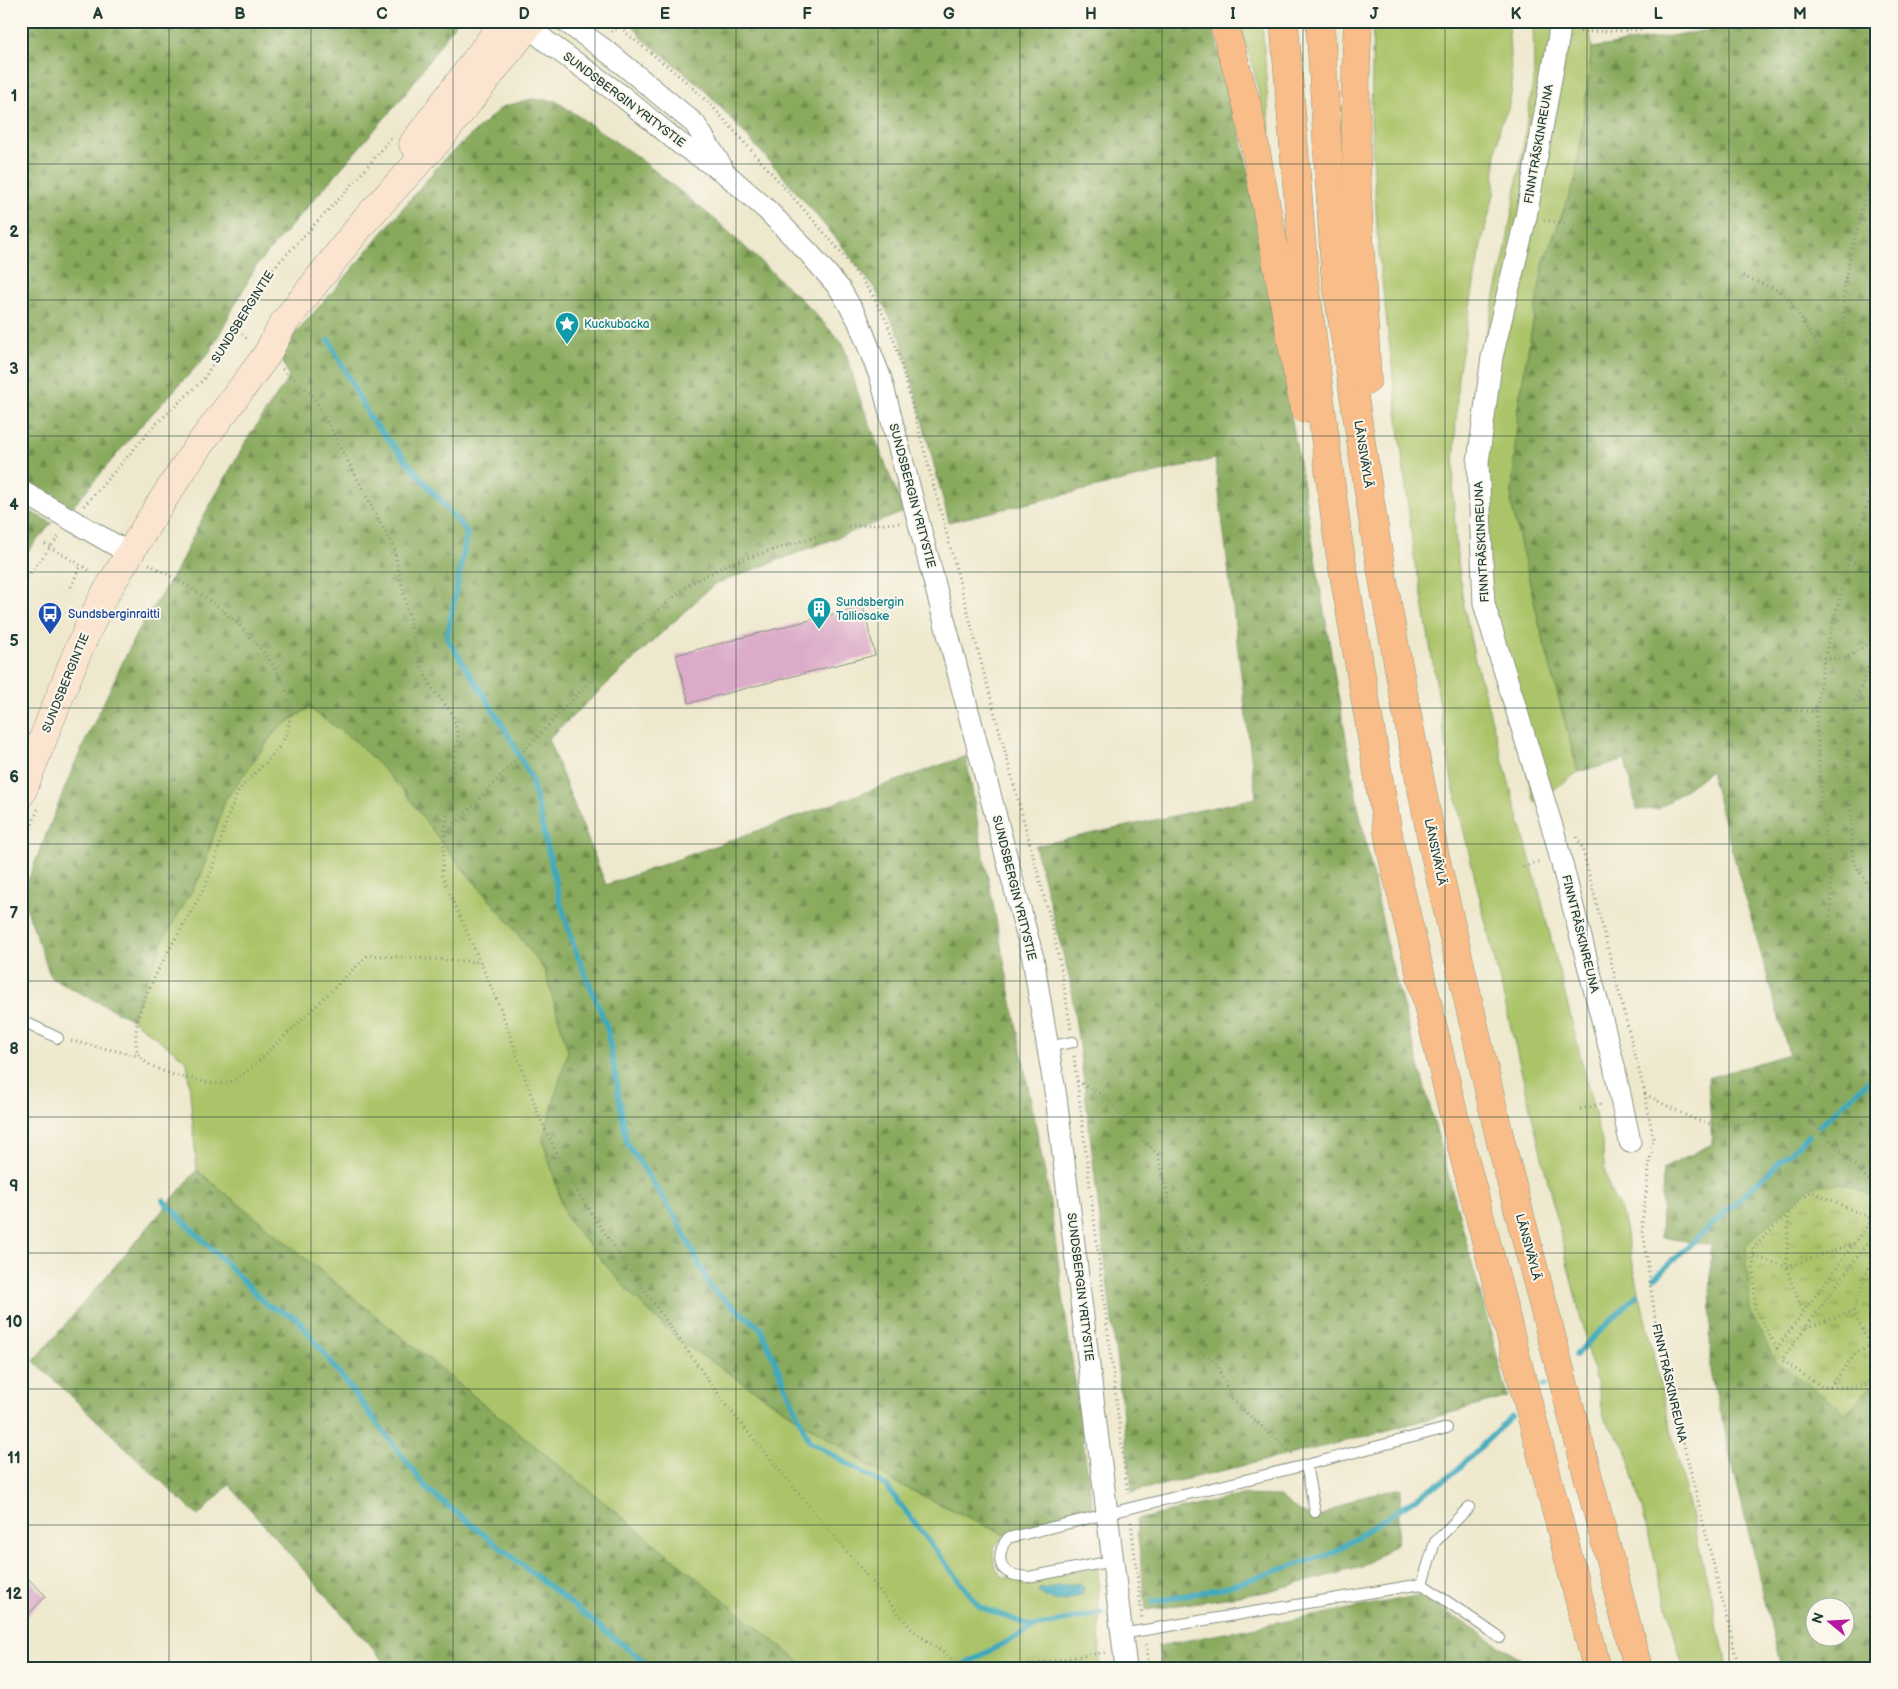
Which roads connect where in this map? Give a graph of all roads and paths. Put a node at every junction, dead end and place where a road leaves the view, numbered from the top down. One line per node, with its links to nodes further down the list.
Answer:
1 (565, 21): 11 (street, SUNDSBERGIN YRITYSTIE)
2 (1223, 21): 26 (highway)
3 (1284, 21): 26 (highway)
4 (1320, 21): 28 (highway, LÄNSIVÄYLÄ)
5 (1358, 21): 28 (highway)
6 (1559, 21): 13 (street, FINNTRÄSKINREUNA)
7 (1581, 21): 8 (path)
8 (1661, 21)
9 (523, 22): 11 (street, SUNDSBERGIN YRITYSTIE); 30 (main road, SUNDSBERGINTIE)
10 (394, 134): 17 (path, SUNDSBERGINTIE)
11 (726, 174): 52 (street, SUNDSBERGIN YRITYSTIE)
12 (1877, 176): 20 (path)
13 (1539, 219): 14 (path); 57 (street, FINNTRÄSKINREUNA)
14 (1601, 230)
15 (1743, 276): 20 (path)
16 (231, 324): 17 (path)
17 (236, 329): 18 (path); 24 (path, SUNDSBERGINTIE)
18 (243, 336)
19 (280, 367): 43 (path)
20 (1843, 368): 21 (path)
21 (1866, 450): 22 (path); 31 (path)
22 (1877, 456)
23 (21, 491): 24 (street)
24 (72, 520): 29 (path, SUNDSBERGINTIE); 30 (street)
25 (892, 524): 43 (path)
26 (1338, 540): 84 (highway)
27 (45, 544): 29 (path)
28 (1377, 546): 85 (highway, LÄNSIVÄYLÄ)
29 (50, 547): 33 (path, SUNDSBERGINTIE); 34 (path)
30 (123, 549): 40 (main road, SUNDSBERGINTIE); 41 (main road, SUNDSBERGINTIE); 53 (path)
31 (1849, 560): 32 (path); 37 (path)
32 (1877, 575)
33 (21, 585)
34 (71, 587)
35 (1877, 637): 37 (path)
36 (1877, 645): 47 (path)
37 (1824, 659): 39 (path)
38 (1786, 709): 39 (path)
39 (1816, 712): 45 (path)
40 (21, 754)
41 (30, 800): 44 (path)
42 (1573, 830): 55 (path, FINNTRÄSKINREUNA)
43 (444, 836): 48 (path)
44 (21, 852)
45 (1831, 874): 46 (path); 56 (path)
46 (1783, 896)
47 (1877, 899)
48 (479, 962): 53 (path); 82 (path)
49 (21, 1020): 50 (lane)
50 (58, 1038): 53 (path)
51 (1073, 1042): 52 (lane)
52 (1047, 1047): 77 (street, SUNDSBERGIN YRITYSTIE)
53 (139, 1056)
54 (1078, 1081): 74 (path)
55 (1645, 1094): 56 (path); 86 (path, FINNTRÄSKINREUNA)
56 (1798, 1108): 58 (path)
57 (1630, 1142)
58 (1877, 1188)
59 (1788, 1213): 60 (path); 64 (path); 65 (path)
60 (1875, 1218): 62 (path)
61 (1877, 1233): 68 (path)
62 (1854, 1244): 65 (path); 67 (path)
63 (1877, 1244): 66 (path)
64 (1754, 1256): 65 (path); 67 (path)
65 (1786, 1267): 67 (path)
66 (1853, 1311): 68 (path); 69 (path)
67 (1803, 1314)
68 (1805, 1328): 72 (path)
69 (1870, 1345): 70 (path); 72 (path)
70 (1877, 1351)
71 (1877, 1372): 72 (path)
72 (1830, 1387)
73 (1448, 1428): 74 (lane)
74 (1306, 1465): 76 (lane); 77 (lane)
75 (1469, 1507): 79 (lane)
76 (1315, 1512)
77 (1107, 1514): 78 (street, SUNDSBERGIN YRITYSTIE); 78 (lane)
78 (1113, 1561): 81 (street, SUNDSBERGIN YRITYSTIE)
79 (1422, 1584): 80 (lane); 81 (lane)
80 (1500, 1638)
81 (1123, 1650): 83 (path)
82 (973, 1668)
83 (1010, 1668)
84 (1597, 1668)
85 (1638, 1668)
86 (1738, 1668)

